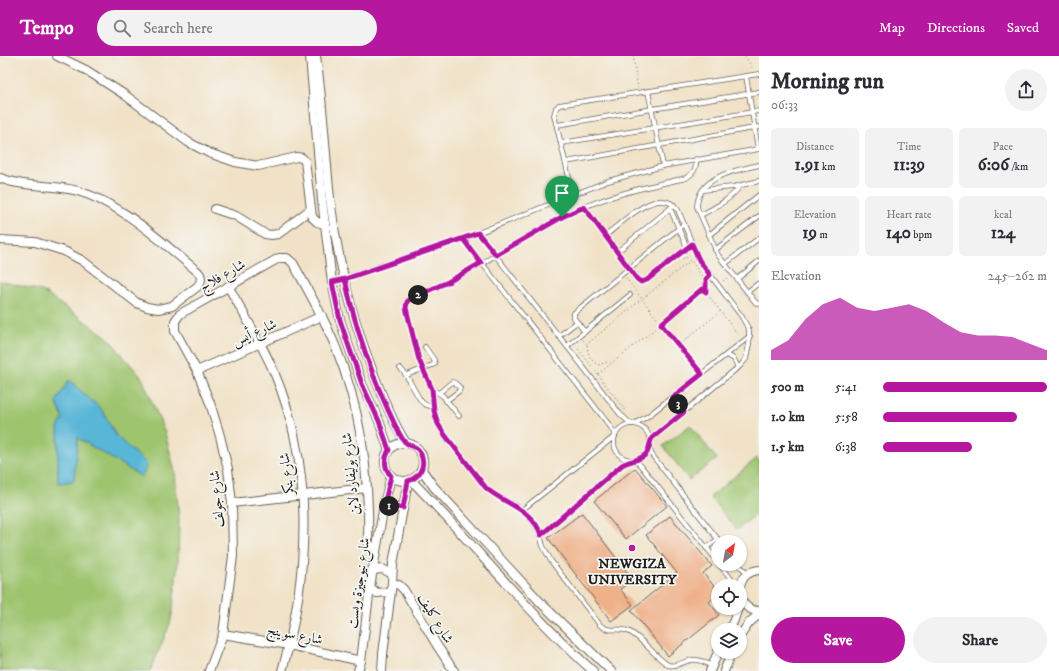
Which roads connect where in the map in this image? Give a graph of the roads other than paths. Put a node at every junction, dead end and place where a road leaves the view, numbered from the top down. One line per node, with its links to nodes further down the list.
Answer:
1 (57, 56): 32 (street)
2 (310, 56): 35 (street)
3 (316, 56): 54 (street)
4 (759, 74): 5 (lane)
5 (746, 76): 6 (lane); 8 (lane)
6 (648, 91): 9 (lane); 12 (lane)
7 (759, 92): 8 (lane)
8 (749, 94): 9 (lane); 11 (lane)
9 (652, 108): 12 (lane); 14 (lane)
10 (759, 111): 11 (lane)
11 (752, 112): 13 (lane); 14 (lane)
12 (557, 125): 15 (lane)
13 (757, 127): 16 (lane); 17 (lane)
14 (656, 128): 15 (lane); 16 (lane)
15 (561, 143): 19 (lane)
16 (659, 144): 19 (lane); 21 (lane)
17 (758, 149): 18 (lane)
18 (696, 159): 21 (lane); 29 (lane)
19 (566, 162): 26 (lane)
20 (759, 165): 25 (lane)
21 (664, 166): 26 (lane)
22 (0, 178): 43 (street)
23 (759, 181): 24 (lane)
24 (740, 186): 25 (lane); 33 (lane)
25 (703, 190): 33 (lane)
26 (573, 194): 38 (lane)
27 (759, 196): 39 (lane)
28 (674, 205): 30 (lane); 36 (lane); 40 (lane)
29 (584, 207): 40 (lane); 48 (lane)
30 (670, 208): 37 (lane); 47 (lane)
31 (215, 209): 32 (street)
32 (311, 209): 35 (street)
33 (700, 215): 39 (lane)
34 (759, 216): 46 (lane)
35 (325, 224): 56 (street)
36 (684, 224): 37 (lane); 44 (lane)
37 (679, 228): 45 (lane); 53 (lane)
38 (478, 233): 42 (lane); 48 (lane)
39 (709, 235): 46 (lane)
40 (605, 236): 47 (lane)
41 (759, 238): 52 (lane)
42 (463, 239): 51 (lane); 54 (lane)
43 (0, 240)
44 (692, 244): 45 (lane); 67 (lane)
45 (687, 248): 53 (lane)
46 (715, 250): 52 (lane)
47 (618, 252): 53 (lane)
48 (496, 255): 51 (lane); 66 (lane)
49 (759, 262): 55 (lane)
50 (293, 263): 58 (street, شارع فلاج); 62 (street, شارع بوليفارد لاين)
51 (481, 263): 74 (lane); 85 (lane)
52 (725, 264): 55 (lane)
53 (629, 268): 63 (lane)
54 (345, 279): 56 (lane); 82 (street)
55 (737, 279): 59 (lane)
56 (332, 282): 83 (street)
57 (759, 283): 59 (lane)
58 (228, 286): 64 (street, شارع فلاج); 68 (street, شارع بنكر)
59 (747, 292): 61 (lane)
60 (630, 295): 65 (lane)
61 (759, 304)
62 (322, 316): 68 (street, شارع أيس); 94 (street, شارع بوليفارد لاين)
63 (577, 322): 65 (lane); 66 (lane)
64 (175, 331): 75 (street, شارع جولف)
65 (585, 332): 69 (lane)
66 (559, 336): 69 (lane)
67 (750, 336): 71 (lane); 73 (lane)
68 (260, 343): 75 (street, شارع أيس); 95 (street, شارع بنكر)
69 (567, 346): 84 (lane)
70 (425, 347): 74 (lane)
71 (727, 355): 73 (lane); 84 (lane)
72 (400, 368): 76 (lane)
73 (738, 368): 86 (lane)
74 (423, 370): 76 (lane); 77 (lane)
75 (197, 371): 96 (street, شارع جولف)
76 (407, 375): 80 (lane)
77 (432, 389): 78 (lane); 80 (lane)
78 (439, 393): 79 (lane); 79 (lane)
79 (446, 401): 81 (lane)
80 (434, 407): 99 (lane)
81 (459, 416)
82 (393, 420): 83 (street); 87 (street)
83 (379, 421): 89 (street)
84 (632, 424): 85 (lane); 86 (lane)
85 (615, 436): 90 (lane); 99 (lane)
86 (650, 442): 88 (lane)
87 (406, 443): 89 (street); 91 (street)
88 (649, 448): 90 (lane); 103 (lane)
89 (389, 450): 92 (street)
90 (633, 460): 102 (lane); 106 (lane)
91 (422, 470): 93 (street); 131 (street)
92 (391, 476): 93 (street); 97 (street, شارع نيوجيزة ويست)
93 (410, 480): 98 (street); 130 (street)
94 (368, 488): 95 (street); 100 (street, شارع بوليفارد لاين)
95 (302, 494): 96 (street); 120 (street, شارع بنكر)
96 (232, 503): 119 (street, شارع جولف)
97 (384, 505): 98 (street); 101 (street, شارع نيوجيزة ويست)
98 (403, 508): 111 (street)
99 (522, 510): 102 (lane)
100 (368, 514): 101 (street); 105 (street, شارع بوليفارد لاين)
101 (382, 517): 105 (street, شارع نيوجيزة ويست)
102 (541, 535): 123 (lane)
103 (714, 535)
104 (711, 545): 106 (lane)
105 (376, 548): 108 (street, شارع نيوجيزة ويست)
106 (706, 548): 107 (lane)
107 (711, 554)
108 (372, 570): 111 (street); 115 (street, شارع نيوجيزة ويست)
109 (755, 570): 113 (street)
110 (725, 571): 112 (lane)
111 (392, 574): 114 (street)
112 (732, 579)
113 (743, 579)
114 (392, 586): 115 (street); 128 (street); 129 (street, شارع كليف)
115 (370, 587): 122 (street, شارع نيوجيزة ويست)
116 (747, 607): 117 (street)
117 (759, 613): 118 (street)
118 (747, 626)
119 (223, 634): 120 (street, شارع سوينج); 125 (street, شارع جولف)
120 (289, 645): 122 (street, شارع سوينج); 126 (street, شارع بنكر)
121 (729, 659): 133 (street)
122 (361, 661): 127 (street, شارع نيوجيزة ويست)
123 (679, 665): 124 (lane); 132 (lane)
124 (711, 668)
125 (209, 671)
126 (282, 671)
127 (358, 671)
128 (382, 671)
129 (454, 671)
130 (592, 671)
131 (611, 671)
132 (681, 671)
133 (724, 671)

